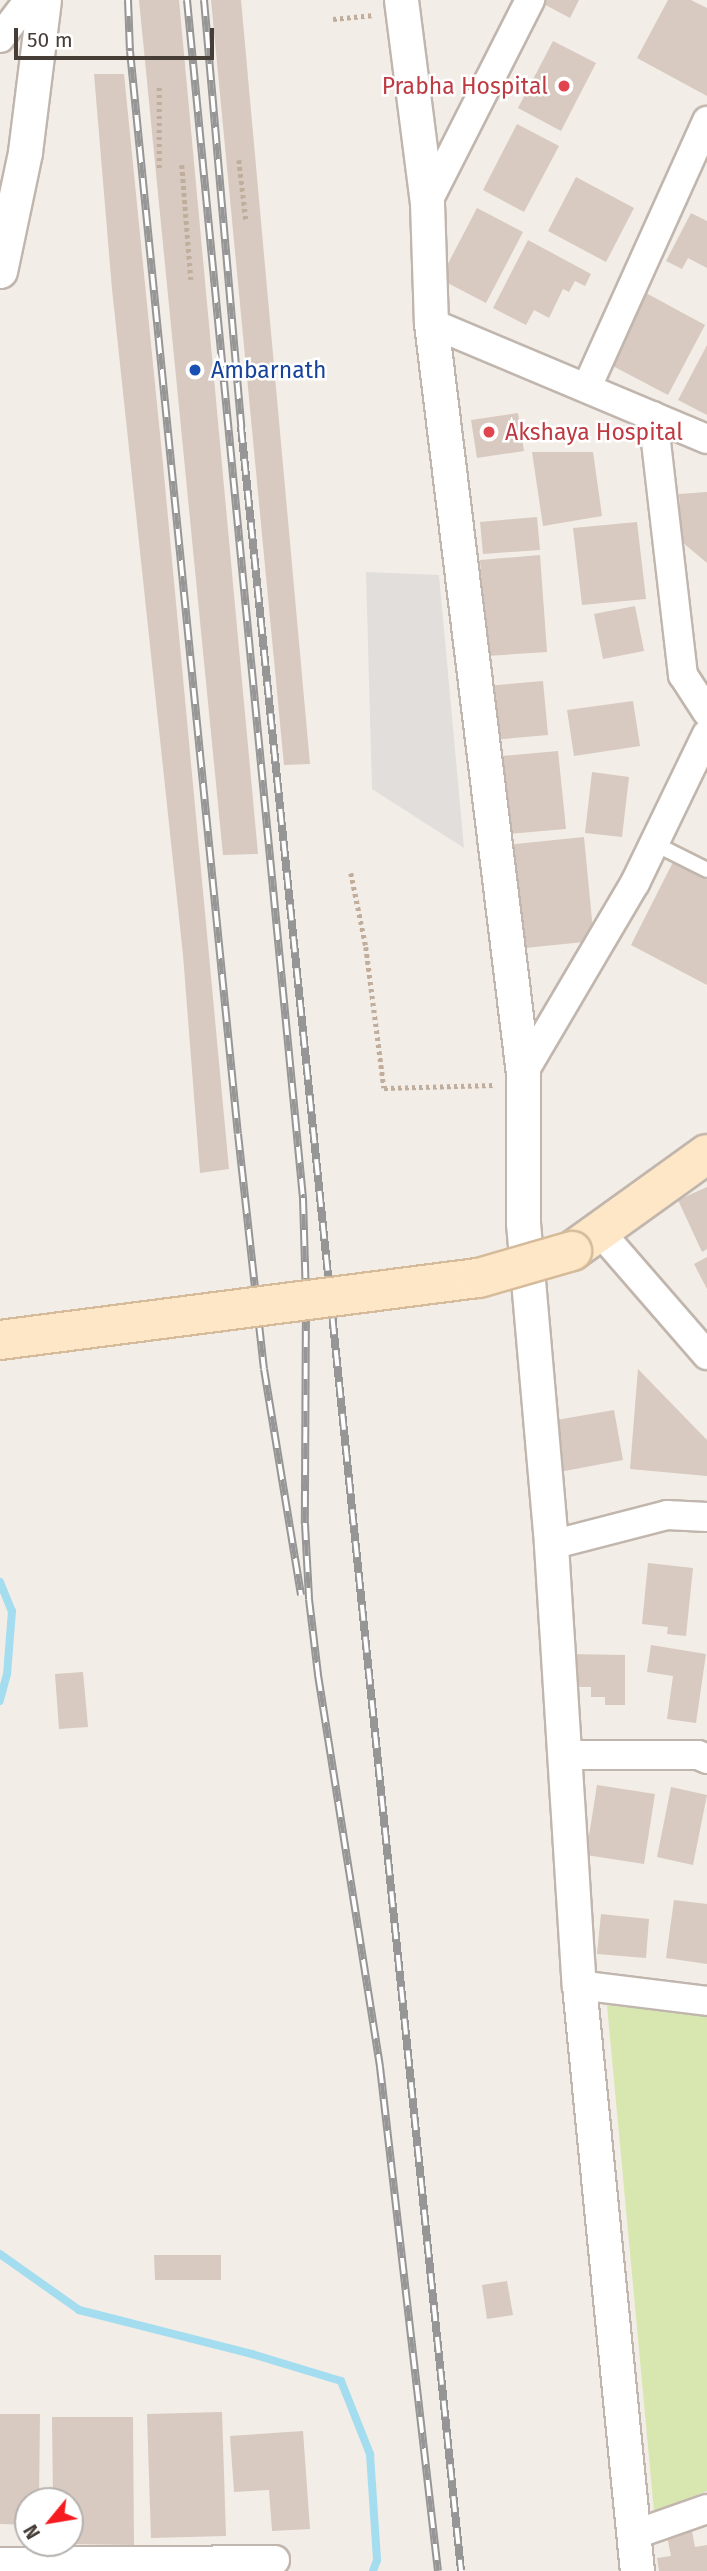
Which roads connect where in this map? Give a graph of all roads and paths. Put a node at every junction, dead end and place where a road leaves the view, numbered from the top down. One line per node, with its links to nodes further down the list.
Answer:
1 (29, 0): 6 (street)
2 (44, 0): 14 (street)
3 (530, 0): 12 (street)
4 (402, 6): 5 (path); 12 (street)
5 (333, 19)
6 (0, 38)
7 (159, 87): 11 (path)
8 (707, 121): 17 (street)
9 (239, 160): 13 (path)
10 (182, 165): 15 (path)
11 (159, 168)
12 (427, 203): 16 (street)
13 (246, 220)
14 (0, 271)
15 (191, 280)
16 (431, 323): 17 (street); 25 (street)
17 (587, 387): 18 (street)
18 (653, 416): 19 (street); 20 (street)
19 (707, 439)
20 (707, 712)
21 (707, 734): 22 (street)
22 (655, 844): 23 (lane); 25 (street)
23 (707, 870)
24 (351, 873): 25 (path)
25 (523, 1078): 31 (street)
26 (707, 1154): 27 (main road)
27 (586, 1241): 28 (main road, bridge); 29 (street)
28 (0, 1340)
29 (707, 1355)
30 (707, 1517): 31 (street)
31 (551, 1545): 32 (street)
32 (563, 1755): 33 (street); 34 (street)
33 (707, 1759)
34 (579, 1985): 35 (street); 37 (street)
35 (707, 2001)
36 (707, 2509): 37 (street)
37 (633, 2535): 40 (street)
38 (275, 2560): 39 (street)
39 (0, 2563)
40 (636, 2571)

